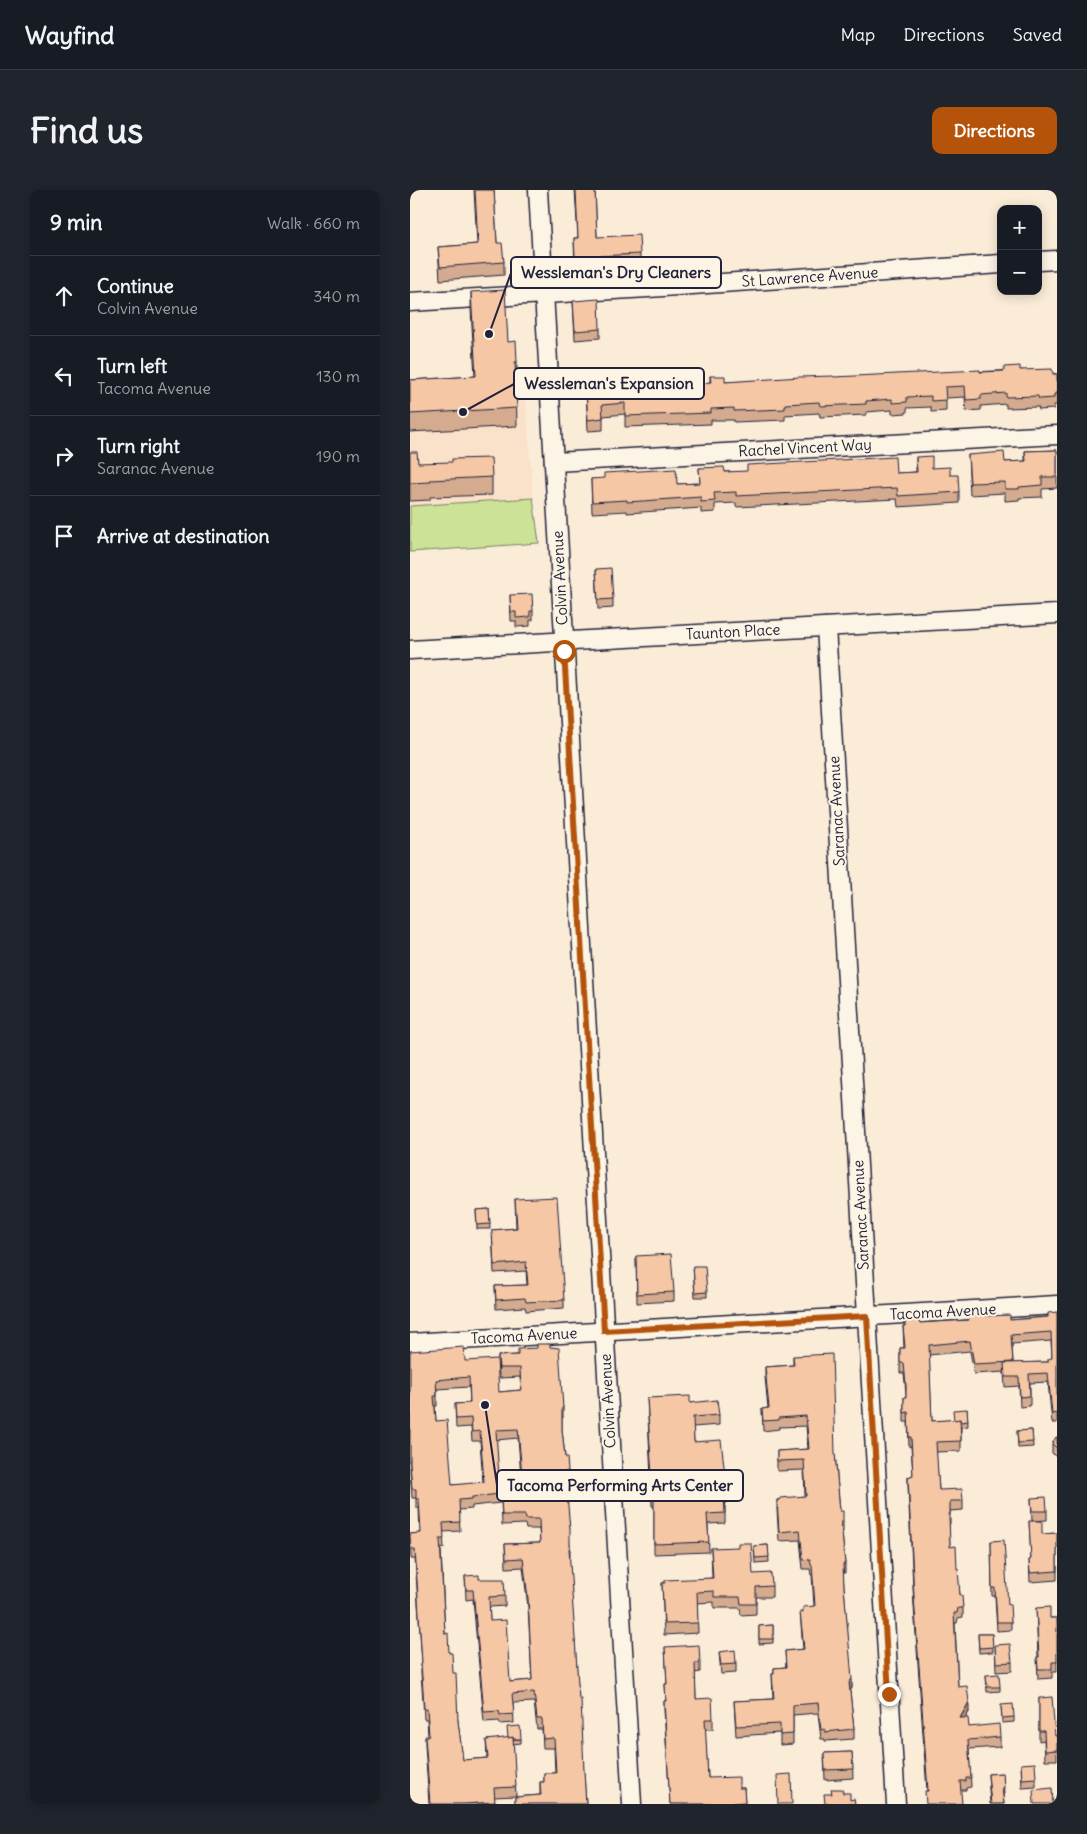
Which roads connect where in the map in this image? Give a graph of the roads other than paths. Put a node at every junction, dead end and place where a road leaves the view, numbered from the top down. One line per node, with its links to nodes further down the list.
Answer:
1 (538, 190): 5 (street, Colvin Avenue)
2 (1057, 260): 3 (street)
3 (1042, 261)
4 (997, 264): 5 (street, St Lawrence Avenue)
5 (544, 293): 6 (street, St Lawrence Avenue); 8 (street, Colvin Avenue)
6 (410, 302)
7 (1057, 435): 8 (street, Rachel Vincent Way)
8 (554, 462): 11 (street, Colvin Avenue)
9 (1057, 614): 10 (street, Taunton Place)
10 (826, 627): 11 (street, Taunton Place); 14 (street, Saranac Avenue)
11 (564, 641): 12 (street, Taunton Place); 15 (street, Colvin Avenue)
12 (410, 650)
13 (1057, 1305): 14 (street, Tacoma Avenue)
14 (867, 1316): 15 (street, Tacoma Avenue); 18 (street, Saranac Avenue)
15 (604, 1331): 16 (street, Tacoma Avenue); 17 (street, Colvin Avenue)
16 (410, 1343)
17 (632, 1804)
18 (896, 1804)

